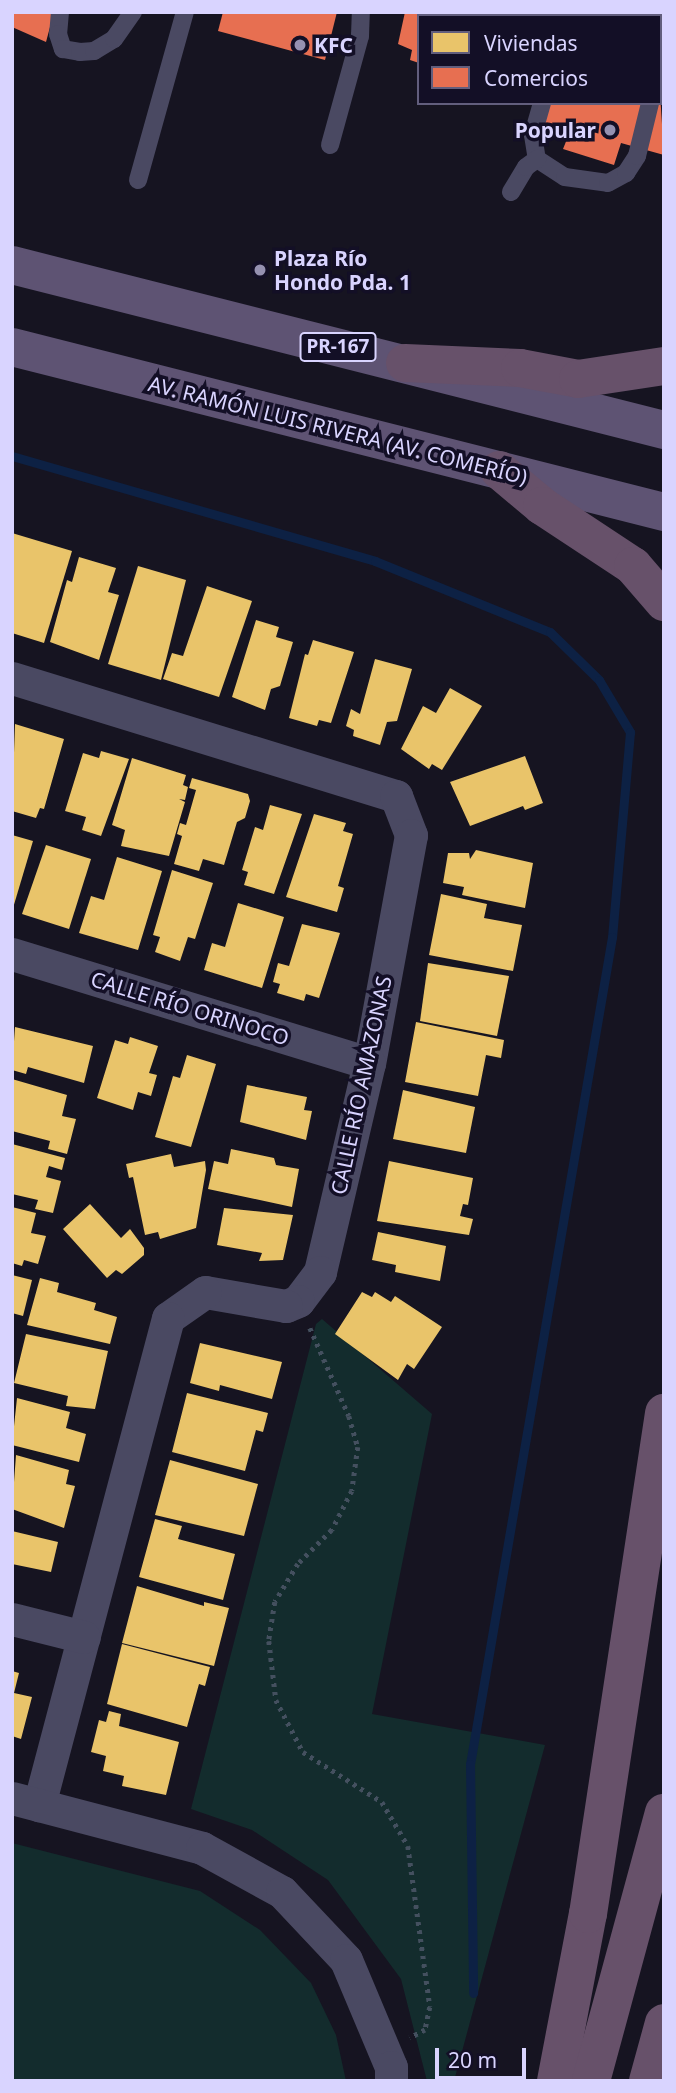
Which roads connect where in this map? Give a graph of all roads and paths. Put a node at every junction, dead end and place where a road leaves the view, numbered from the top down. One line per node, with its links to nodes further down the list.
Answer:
1 (60, 12): 2 (lane)
2 (133, 12)
3 (185, 12): 9 (lane)
4 (361, 12): 7 (lane)
5 (541, 105): 8 (lane)
6 (650, 105): 8 (lane)
7 (330, 145)
8 (537, 159): 10 (lane)
9 (138, 180)
10 (511, 192)
11 (12, 265): 13 (main road, PR-167)
12 (12, 347): 16 (main road, AV. RAMÓN LUIS RIVERA (AV. COMERÍO))
13 (405, 363): 14 (highway); 15 (main road, PR-167)
14 (664, 366)
15 (664, 430)
16 (499, 470): 17 (main road, AV. RAMÓN LUIS RIVERA (AV. COMERÍO)); 18 (highway)
17 (664, 512)
18 (664, 602)
19 (12, 678): 21 (street, CALLE RÍO AMAZONAS)
20 (12, 954): 21 (street, CALLE RÍO ORINOCO)
21 (369, 1063): 22 (street, CALLE RÍO AMAZONAS)
22 (298, 1301): 25 (street); 29 (path)
23 (664, 1413): 30 (highway)
24 (12, 1619): 25 (street)
25 (83, 1637): 26 (street)
26 (26, 1801): 29 (street)
27 (664, 1813): 31 (highway)
28 (664, 2023): 32 (highway)
29 (388, 2067)
30 (556, 2081)
31 (591, 2081)
32 (649, 2081)

